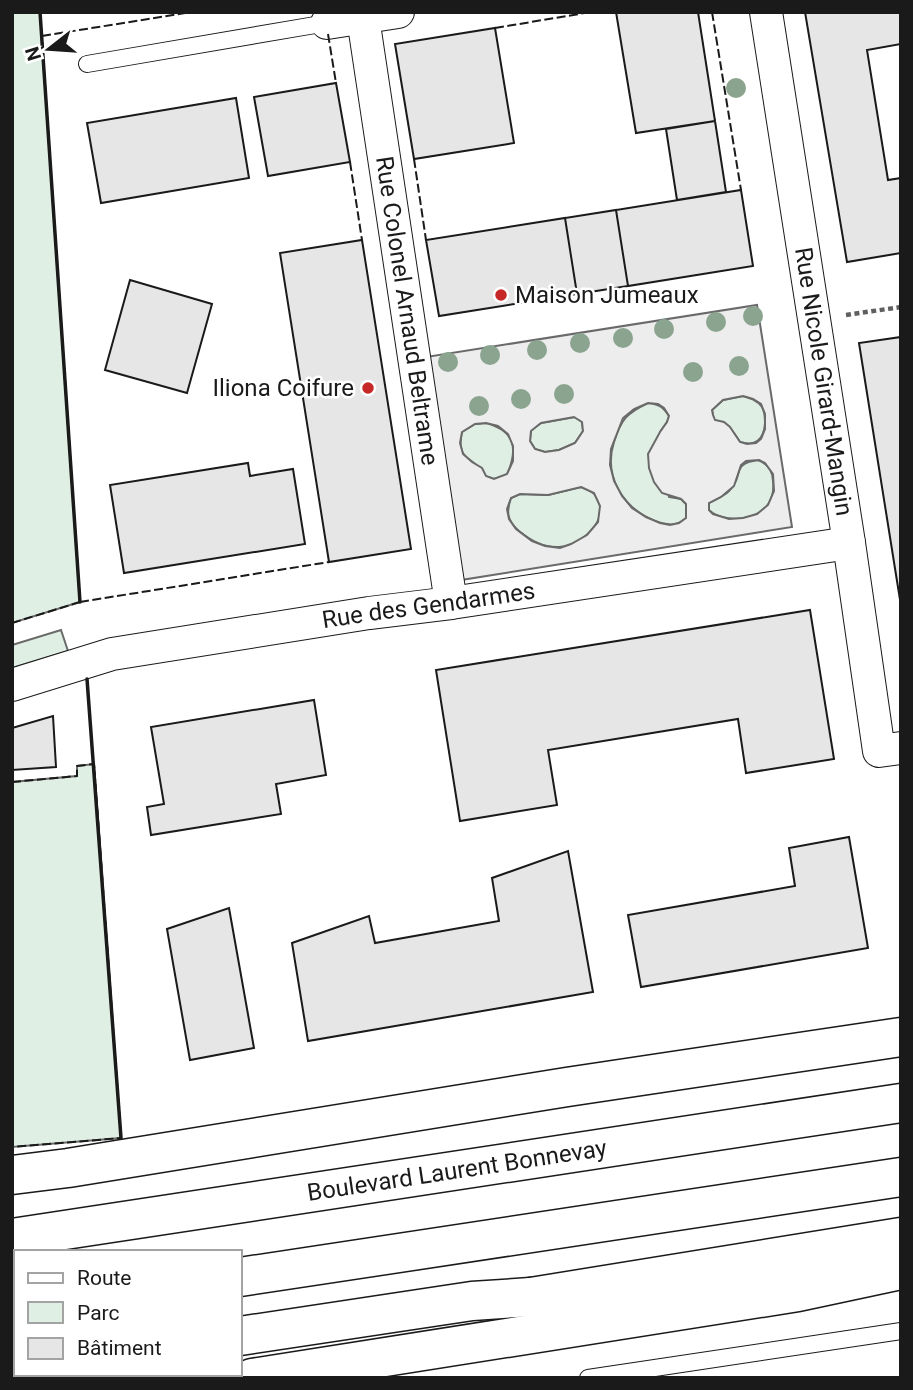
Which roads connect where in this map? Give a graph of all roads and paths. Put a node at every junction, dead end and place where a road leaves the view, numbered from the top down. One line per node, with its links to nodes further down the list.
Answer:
1 (398, 12): 3 (street)
2 (766, 12): 7 (street, Rue Nicole Girard-Mangin)
3 (363, 18): 4 (street); 9 (street, Rue Colonel Arnaud Beltrame)
4 (327, 23): 5 (lane)
5 (88, 64)
6 (901, 307): 7 (path)
7 (814, 320): 8 (street, Rue Nicole Girard-Mangin)
8 (849, 543): 9 (street, Rue des Gendarmes); 11 (street, Rue Nicole Girard-Mangin)
9 (451, 603): 10 (street, Rue des Gendarmes)
10 (12, 685)
11 (890, 750)
12 (901, 1037): 14 (main road)
13 (901, 1103): 17 (main road, Boulevard Laurent Bonnevay)
14 (12, 1175)
15 (901, 1177): 19 (main road)
16 (901, 1237): 21 (main road)
17 (12, 1238)
18 (901, 1270): 22 (main road)
19 (242, 1277)
20 (901, 1331): 23 (lane)
21 (242, 1336)
22 (252, 1378)
23 (588, 1378)

